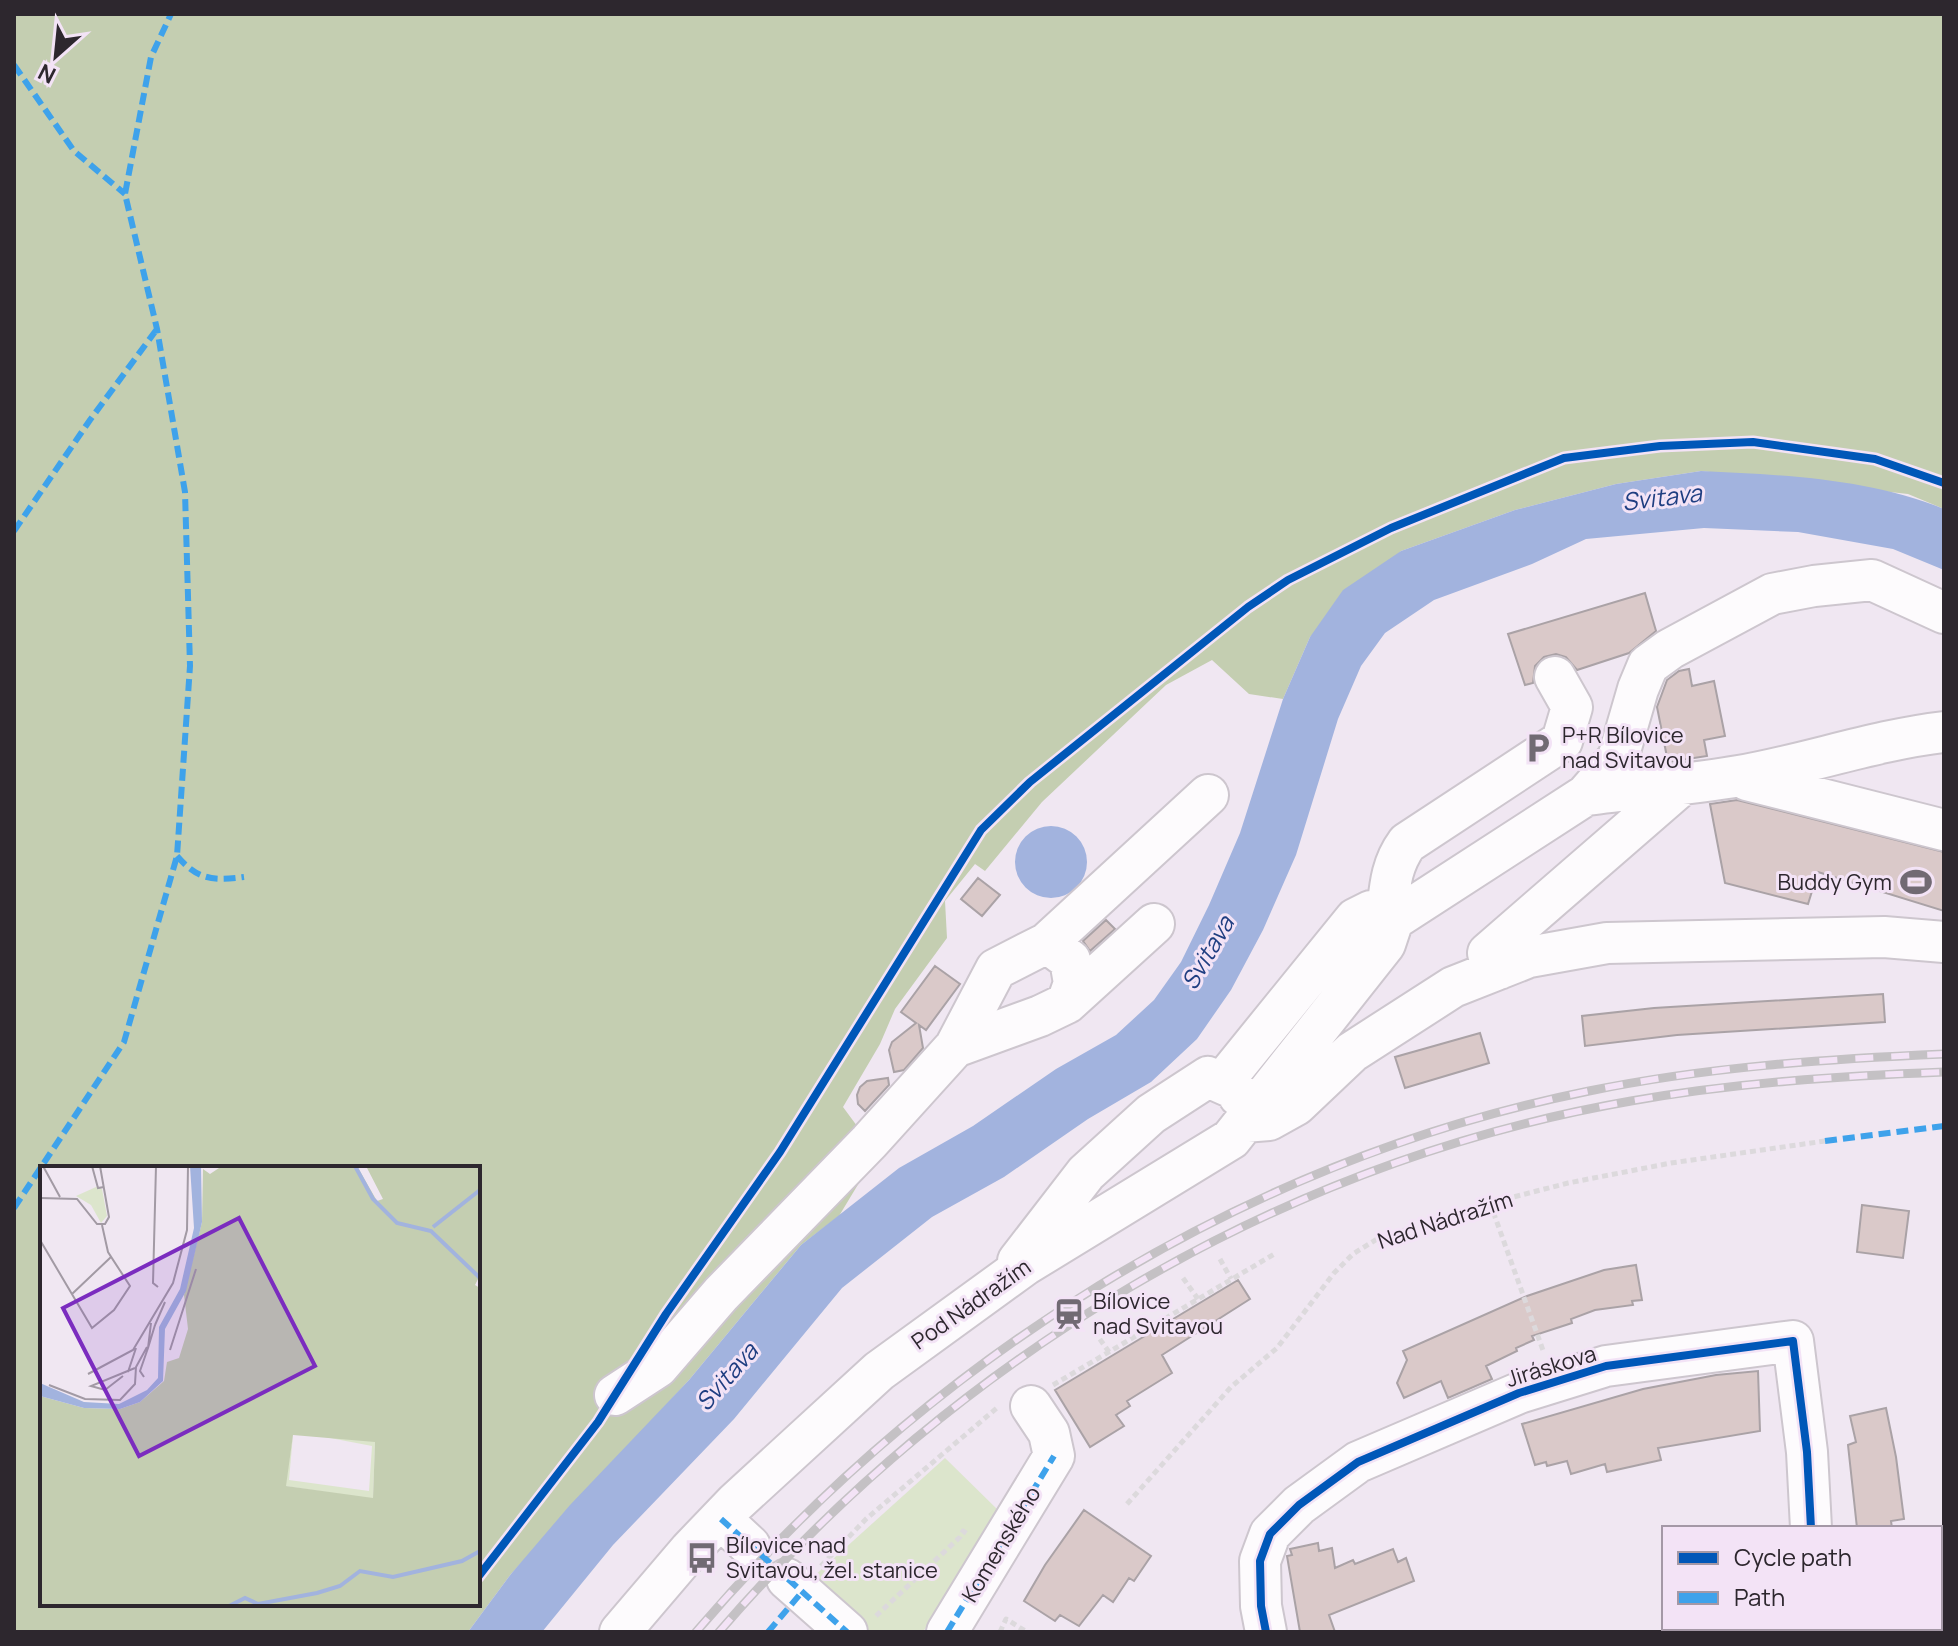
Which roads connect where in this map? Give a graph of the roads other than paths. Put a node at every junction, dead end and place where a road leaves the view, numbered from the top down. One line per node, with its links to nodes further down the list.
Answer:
1 (1944, 613): 7 (street)
2 (1555, 677): 9 (street)
3 (1944, 732): 4 (street)
4 (1736, 777): 5 (street); 8 (street)
5 (1684, 783): 7 (street); 13 (street)
6 (1208, 795): 12 (street)
7 (1586, 795): 9 (street)
8 (1944, 830)
9 (1390, 916): 16 (street); 17 (street, Pod Nádražím)
10 (1154, 924): 14 (street)
11 (1944, 942): 13 (street)
12 (1047, 943): 14 (street); 15 (street)
13 (1499, 969): 17 (street)
14 (1067, 1003): 15 (street)
15 (955, 1047): 19 (street)
16 (1222, 1083): 17 (street); 18 (street)
17 (1244, 1122): 18 (street, Pod Nádražím)
18 (1007, 1277): 21 (street, Pod Nádražím)
19 (615, 1395)
20 (1026, 1399): 27 (street, Komenského)
21 (721, 1519): 23 (street); 26 (street, Pod Nádražím)
22 (1811, 1526): 28 (street, Jiráskova)
23 (750, 1546)
24 (794, 1586): 25 (street)
25 (857, 1628)
26 (620, 1632)
27 (947, 1632)
28 (1266, 1632)

